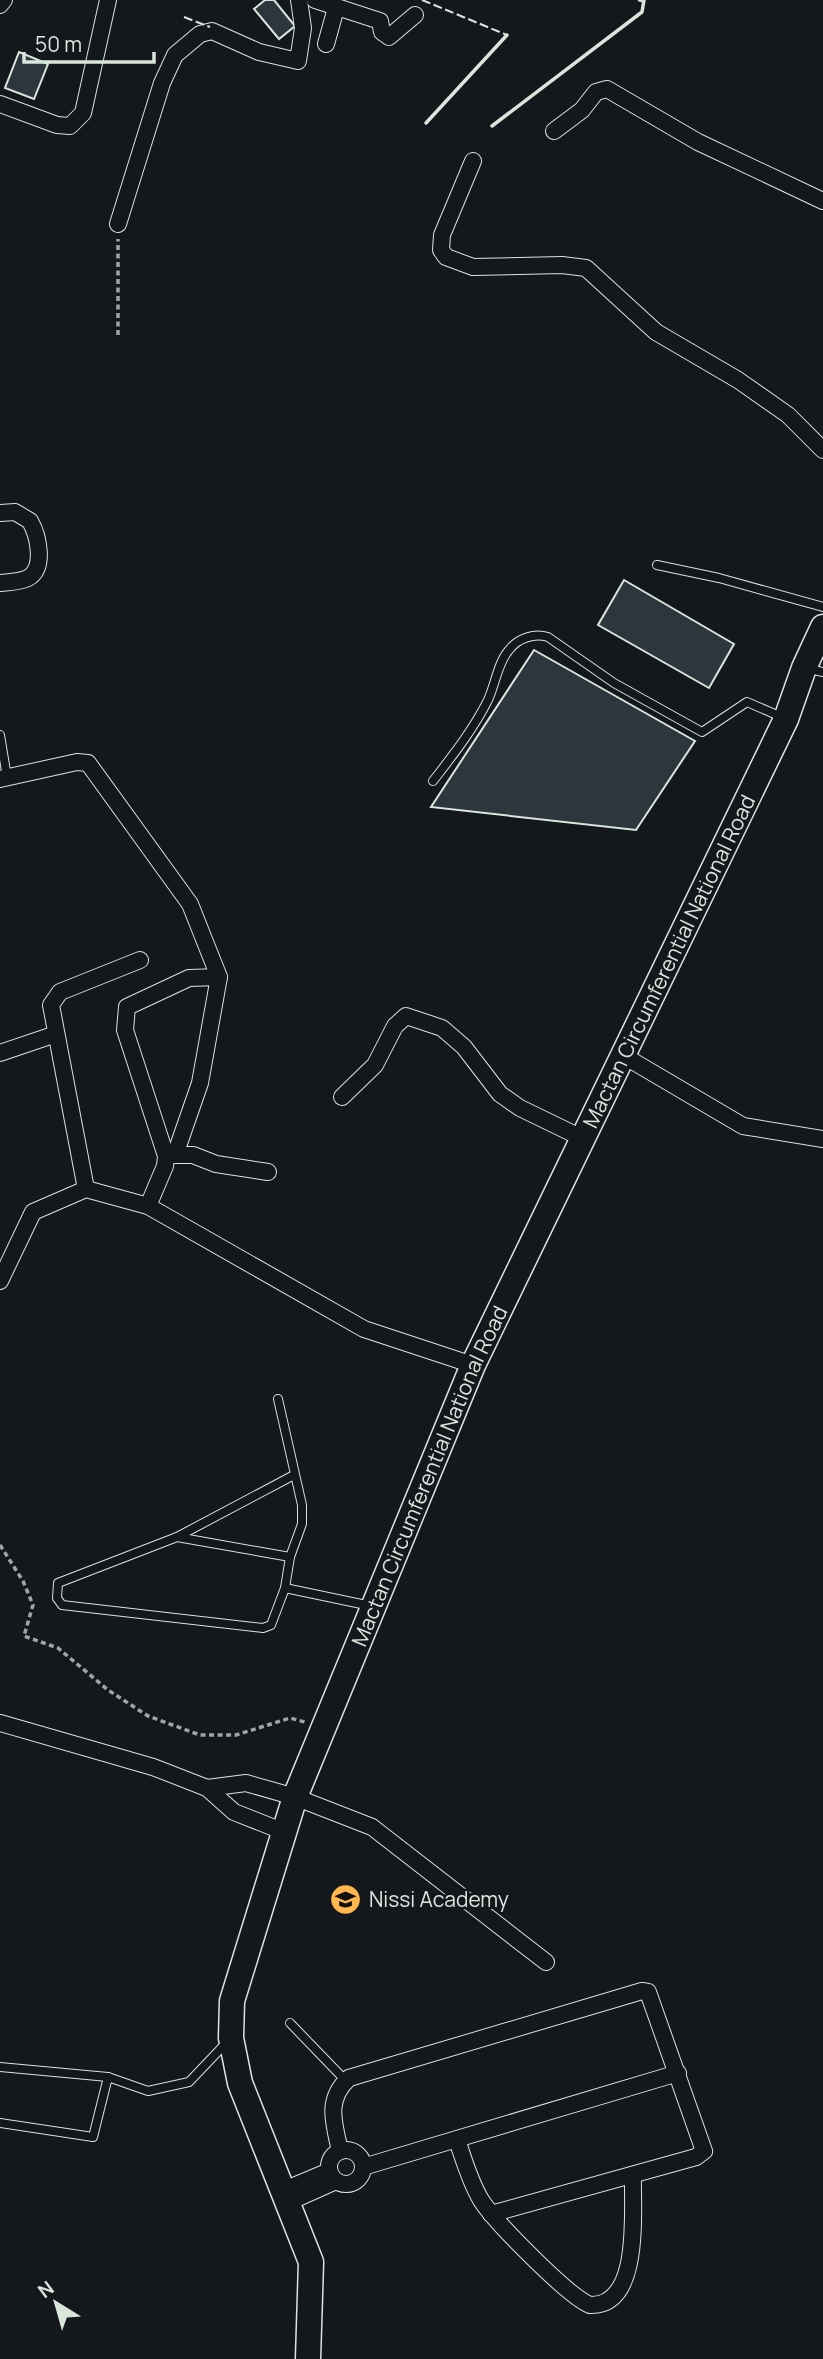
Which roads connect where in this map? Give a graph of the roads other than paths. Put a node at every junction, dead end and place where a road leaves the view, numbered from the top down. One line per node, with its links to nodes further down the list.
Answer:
1 (4, 0): 5 (street)
2 (108, 0): 9 (street)
3 (299, 0): 13 (street)
4 (315, 0): 6 (street)
5 (0, 5)
6 (337, 8): 7 (street); 8 (street)
7 (415, 15)
8 (326, 44)
9 (0, 104)
10 (554, 131): 12 (street)
11 (473, 161): 14 (street)
12 (823, 201)
13 (118, 224)
14 (823, 450)
15 (0, 513): 17 (street)
16 (657, 565): 18 (lane)
17 (0, 583)
18 (823, 607)
19 (823, 627): 20 (main road, Mactan Circumferential National Road)
20 (813, 670): 21 (main road, Mactan Circumferential National Road)
21 (786, 719): 24 (lane); 29 (main road, Mactan Circumferential National Road)
22 (0, 735): 23 (lane)
23 (3, 778): 26 (street)
24 (433, 781)
25 (140, 960): 27 (street)
26 (219, 977): 33 (street); 33 (street)
27 (56, 1034): 28 (street); 35 (street)
28 (0, 1053)
29 (624, 1056): 31 (main road, Mactan Circumferential National Road); 32 (street)
30 (342, 1097): 31 (street)
31 (584, 1139): 40 (main road, Mactan Circumferential National Road)
32 (823, 1139)
33 (170, 1156): 34 (street); 36 (street)
34 (268, 1172)
35 (86, 1189): 36 (street); 38 (street)
36 (148, 1206): 40 (street)
37 (0, 1246): 38 (street)
38 (12, 1258): 39 (street)
39 (0, 1281)
40 (472, 1365): 46 (main road, Mactan Circumferential National Road)
41 (278, 1399): 42 (lane)
42 (294, 1475): 43 (lane); 44 (lane)
43 (177, 1537): 44 (lane); 45 (lane)
44 (290, 1558): 45 (lane)
45 (285, 1588): 46 (lane)
46 (372, 1606): 49 (main road, Mactan Circumferential National Road)
47 (0, 1723): 48 (street)
48 (207, 1788): 49 (street); 50 (street)
49 (295, 1797): 50 (main road, Mactan Circumferential National Road); 51 (street)
50 (282, 1831): 53 (main road, Mactan Circumferential National Road)
51 (546, 1962)
52 (290, 2023): 57 (lane)
53 (231, 2038): 56 (lane); 64 (main road, Mactan Circumferential National Road)
54 (0, 2067): 56 (lane)
55 (678, 2073): 57 (street); 59 (street); 62 (street)
56 (108, 2077): 58 (lane)
57 (346, 2081): 60 (street)
58 (0, 2123)
59 (457, 2140): 61 (street); 65 (street)
60 (340, 2151): 61 (street); 63 (street)
61 (363, 2166): 63 (street)
62 (633, 2175): 65 (street); 65 (street)
63 (332, 2176): 64 (street)
64 (287, 2196): 66 (main road, Mactan Circumferential National Road)
65 (491, 2214)
66 (308, 2359)

